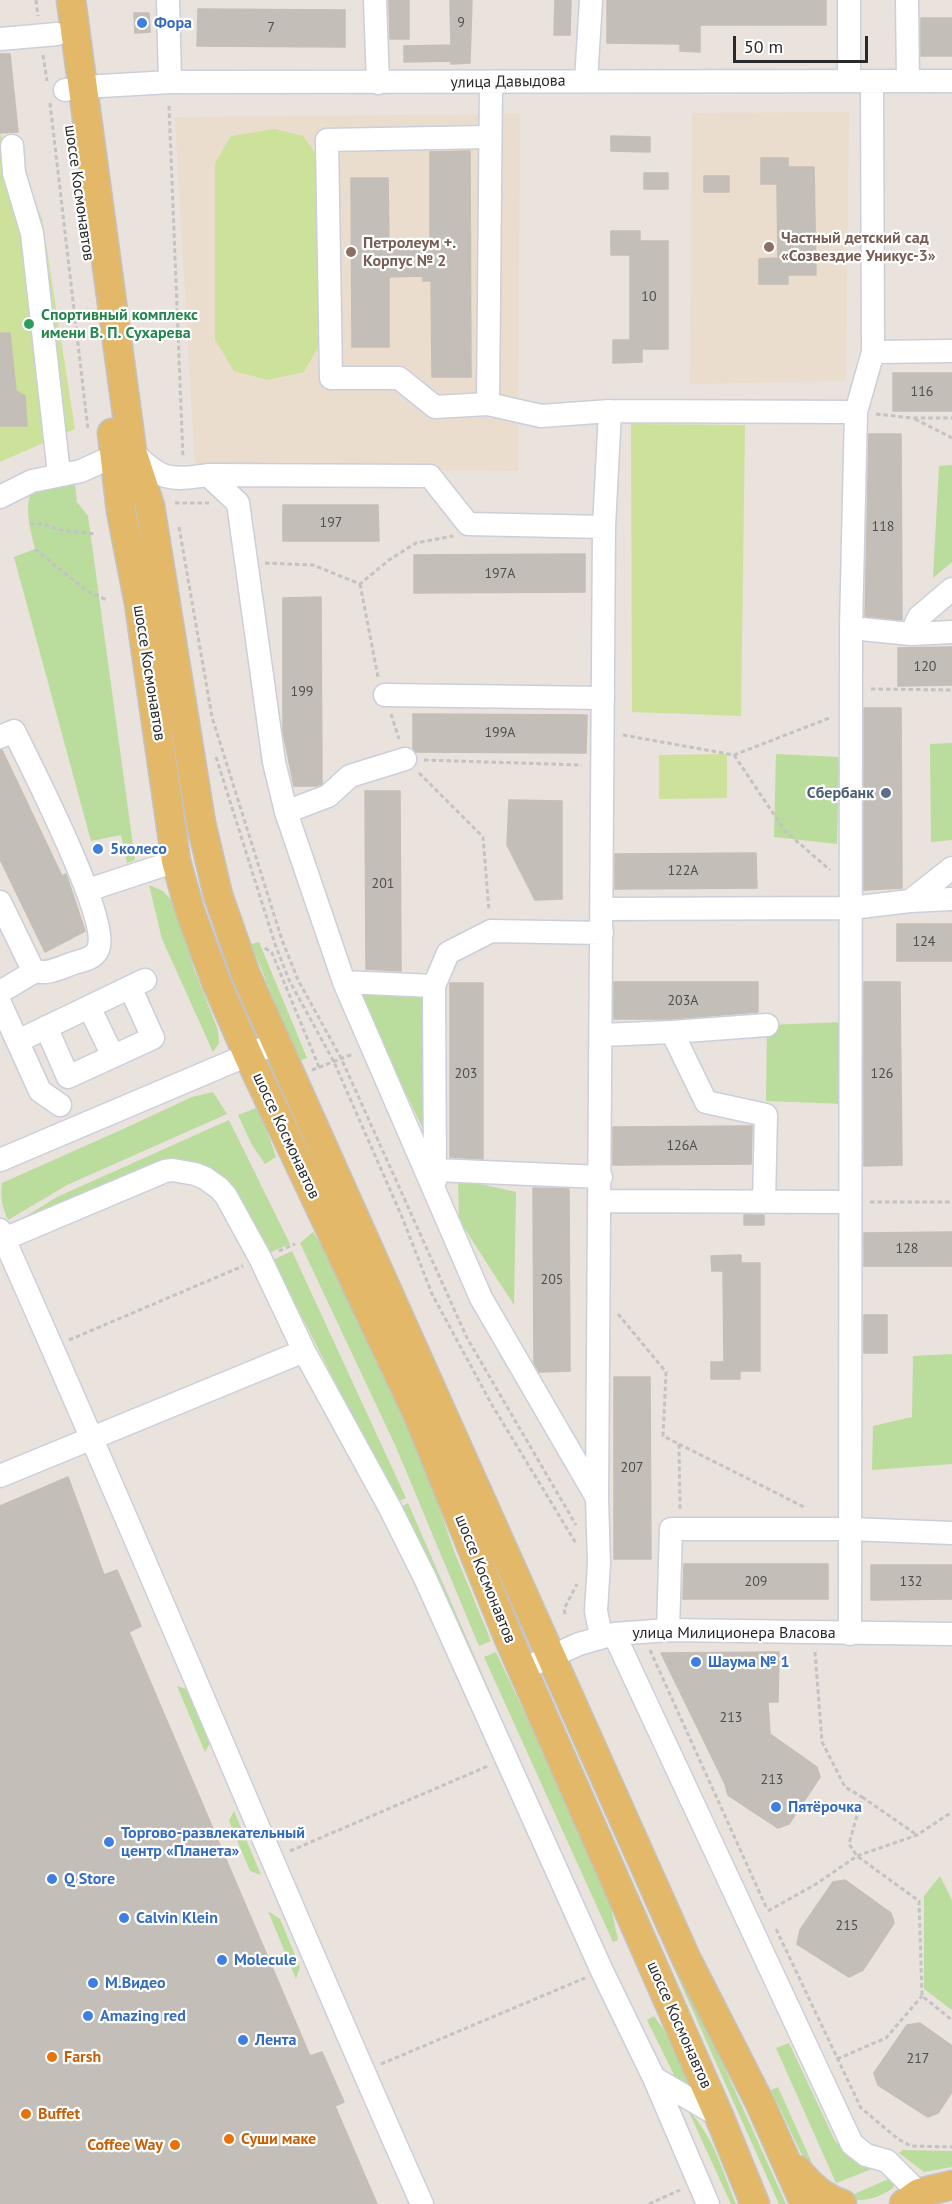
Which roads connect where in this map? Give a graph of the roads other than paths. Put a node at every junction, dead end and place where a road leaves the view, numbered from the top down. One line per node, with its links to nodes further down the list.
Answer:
1 (52, 0): 8 (main road, шоссе Космонавтов)
2 (71, 0): 18 (main road, шоссе Космонавтов)
3 (168, 0): 15 (street)
4 (375, 0): 16 (street)
5 (591, 0): 11 (street)
6 (849, 0): 12 (street)
7 (907, 0): 10 (street)
8 (49, 35): 9 (street); 18 (main road, шоссе Космонавтов)
9 (0, 39)
10 (908, 80): 13 (street, улица Давыдова); 14 (street, улица Давыдова)
11 (586, 81): 12 (street, улица Давыдова); 17 (street, улица Давыдова)
12 (849, 81): 13 (street, улица Давыдова)
13 (872, 81): 22 (street)
14 (952, 81)
15 (170, 82): 16 (street, улица Давыдова); 18 (street, улица Давыдова)
16 (378, 83): 17 (street, улица Давыдова)
17 (490, 83): 19 (street)
18 (61, 88): 26 (main road, шоссе Космонавтов)
19 (489, 137): 23 (street); 23 (street)
20 (12, 146): 27 (street)
21 (952, 351): 22 (street)
22 (873, 352): 25 (street)
23 (488, 404): 24 (street)
24 (610, 411): 25 (street); 30 (street)
25 (856, 412): 32 (street)
26 (124, 453): 27 (street); 28 (street); 40 (main road, шоссе Космонавтов); 60 (main road, шоссе Космонавтов)
27 (59, 474): 29 (street)
28 (208, 475): 30 (street); 39 (street)
29 (0, 497)
30 (604, 527): 36 (street)
31 (952, 589): 34 (street)
32 (851, 628): 34 (street); 46 (street)
33 (952, 632): 34 (street)
34 (911, 634)
35 (385, 695): 36 (street)
36 (603, 698): 47 (street)
37 (0, 737): 42 (street)
38 (405, 759): 39 (street)
39 (286, 812): 50 (street)
40 (176, 861): 42 (street); 61 (main road, шоссе Космонавтов)
41 (952, 868): 44 (street)
42 (88, 890): 49 (street)
43 (952, 899): 44 (street)
44 (910, 901): 46 (street)
45 (0, 902): 49 (street)
46 (851, 908): 47 (street); 69 (street)
47 (602, 909): 48 (street)
48 (602, 933): 51 (street); 58 (street)
49 (35, 971): 52 (street)
50 (344, 982): 51 (street); 66 (street)
51 (434, 986): 66 (street)
52 (0, 992)
53 (0, 1003): 59 (street)
54 (89, 1007): 56 (street); 62 (street); 62 (street)
55 (767, 1025): 57 (street)
56 (46, 1028): 59 (street); 62 (street)
57 (672, 1032): 58 (street); 68 (street)
58 (602, 1035): 65 (street)
59 (18, 1041): 63 (street)
60 (276, 1043): 61 (street); 81 (main road, шоссе Космонавтов)
61 (248, 1055): 64 (street); 82 (main road, шоссе Космонавтов)
62 (113, 1056)
63 (60, 1105)
64 (3, 1161)
65 (601, 1177): 66 (street); 67 (street)
66 (435, 1181): 74 (street)
67 (601, 1201): 68 (street); 74 (street)
68 (764, 1202): 69 (street)
69 (850, 1202): 75 (street)
70 (2, 1235): 71 (street); 72 (street)
71 (304, 1351): 72 (street); 83 (street)
72 (90, 1438): 73 (street); 88 (street)
73 (0, 1476)
74 (597, 1498): 80 (street)
75 (850, 1529): 76 (street); 77 (street); 78 (street)
76 (952, 1533)
77 (668, 1630): 78 (street, улица Милиционера Власова); 80 (street, улица Милиционера Власова)
78 (850, 1634): 79 (street, улица Милиционера Власова)
79 (952, 1634)
80 (608, 1635): 81 (street, улица Милиционера Власова); 87 (street)
81 (550, 1658): 82 (street, улица Милиционера Власова); 85 (main road, шоссе Космонавтов)
82 (522, 1669): 84 (main road, шоссе Космонавтов)
83 (654, 2078): 84 (street); 89 (street)
84 (718, 2116): 90 (main road, шоссе Космонавтов)
85 (781, 2150): 91 (main road, шоссе Космонавтов); 92 (main road)
86 (952, 2184): 87 (main road)
87 (906, 2200)
88 (422, 2204)
89 (708, 2204)
90 (755, 2204)
91 (805, 2204)
92 (842, 2204)

